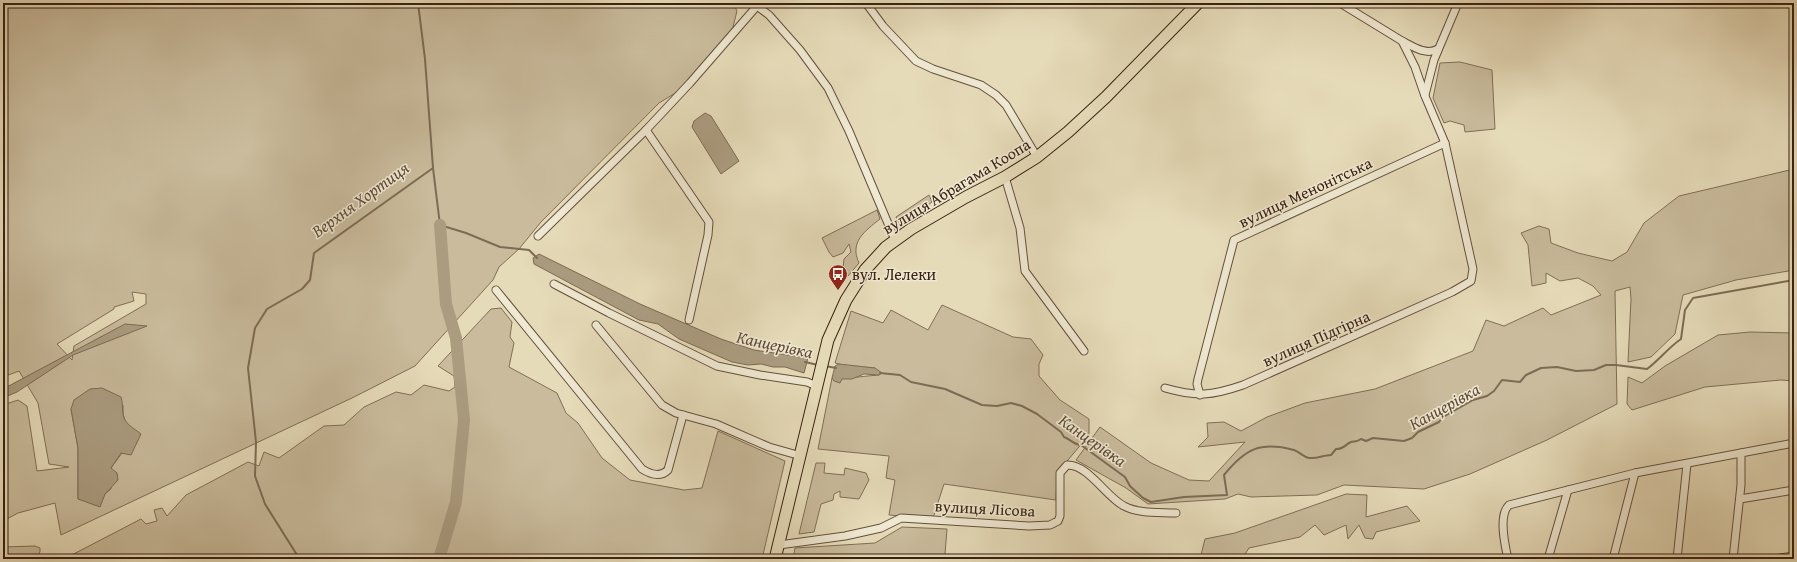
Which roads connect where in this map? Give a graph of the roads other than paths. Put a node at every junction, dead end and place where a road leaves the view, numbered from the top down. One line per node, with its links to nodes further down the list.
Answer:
1 (866, 3): 10 (street)
2 (1198, 3): 10 (main road, вулиця Абрагама Коопа)
3 (1340, 3): 5 (street)
4 (1458, 3): 6 (street)
5 (1402, 41): 6 (street); 7 (street)
6 (1438, 48): 7 (street)
7 (1425, 96): 9 (street)
8 (646, 130): 12 (street); 13 (street); 16 (street)
9 (1445, 142): 21 (street, вулиця Менонітська); 21 (street, вулиця Підгірна)
10 (1037, 157): 11 (main road, вулиця Абрагама Коопа)
11 (1005, 177): 13 (main road, вулиця Абрагама Коопа); 18 (street)
12 (538, 236)
13 (894, 240): 19 (main road, вулиця Абрагама Коопа)
14 (554, 284): 19 (street)
15 (496, 290): 22 (street)
16 (689, 320)
17 (596, 325): 22 (street)
18 (1084, 351)
19 (817, 386): 25 (main road, вулиця Абрагама Коопа)
20 (1165, 388): 21 (street, вулиця Підгірна)
21 (1200, 395)
22 (683, 415): 25 (street)
23 (1794, 443): 24 (street)
24 (1741, 453): 26 (street); 30 (street)
25 (801, 456): 32 (main road, вулиця Абрагама Коопа)
26 (1686, 464): 27 (street); 38 (street)
27 (1635, 473): 28 (street); 37 (street)
28 (1568, 490): 35 (street); 36 (street)
29 (1794, 490): 30 (street)
30 (1740, 499): 39 (street)
31 (1176, 513): 32 (street, вулиця Лісова)
32 (778, 545): 34 (main road, вулиця Абрагама Коопа)
33 (1794, 556): 40 (street)
34 (775, 559)
35 (1508, 559)
36 (1548, 559)
37 (1613, 559)
38 (1678, 559)
39 (1733, 559)
40 (1774, 559)

